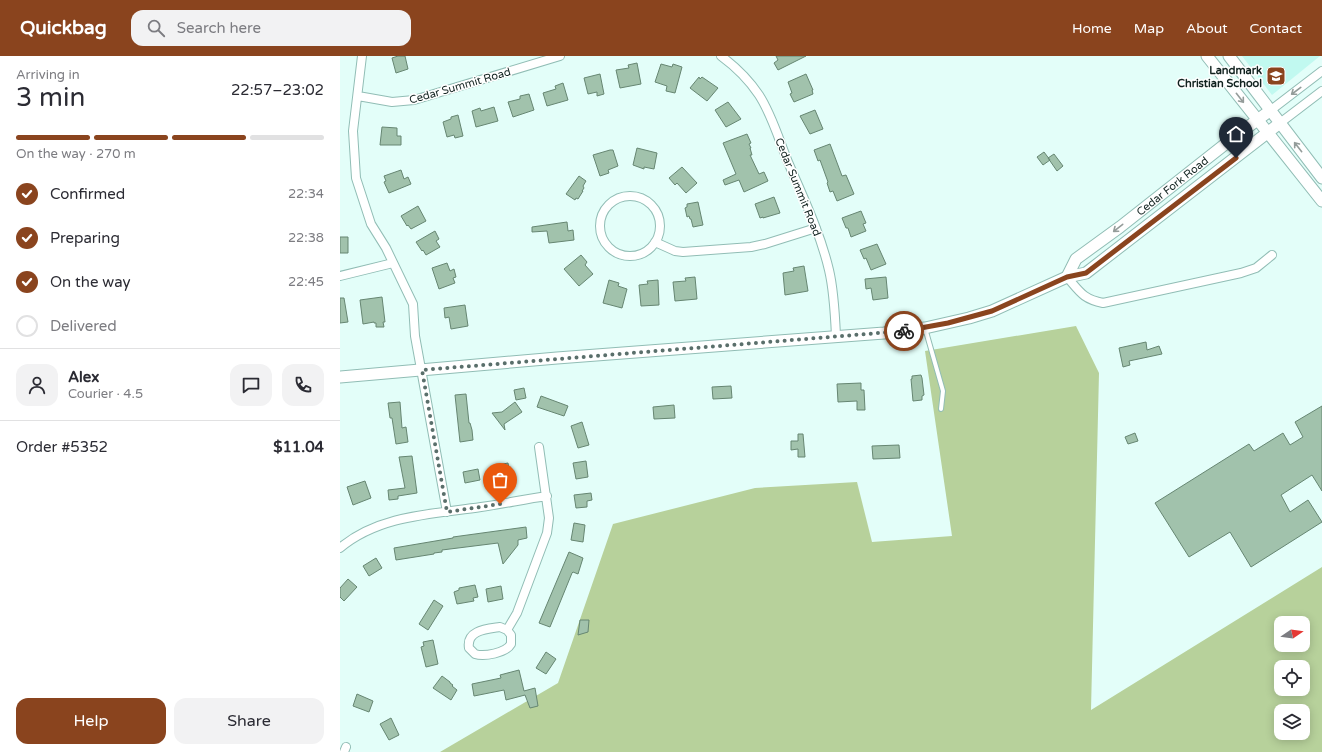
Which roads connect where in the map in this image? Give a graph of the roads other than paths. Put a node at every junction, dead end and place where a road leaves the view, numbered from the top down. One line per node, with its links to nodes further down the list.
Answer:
1 (362, 56): 8 (street)
2 (560, 56): 8 (street, Cedar Summit Road)
3 (721, 56): 15 (street, Cedar Summit Road)
4 (1207, 56): 10 (street, one-way to 10)
5 (1229, 56): 9 (street)
6 (1322, 71): 9 (street, Cedar Fork Road, one-way to 9)
7 (1322, 91): 11 (street, Cedar Fork Road)
8 (358, 96): 18 (street)
9 (1271, 110): 10 (street, Cedar Fork Road); 11 (street)
10 (1257, 120): 12 (street); 20 (street, Cedar Fork Road, one-way to 20)
11 (1280, 123): 12 (street, Cedar Fork Road); 13 (street, one-way to 11)
12 (1268, 133): 14 (street); 20 (street, Cedar Fork Road)
13 (1322, 178)
14 (1322, 201)
15 (816, 228): 16 (street); 22 (street, Cedar Summit Road)
16 (655, 242): 16 (street)
17 (1272, 254): 20 (street)
18 (393, 263): 19 (street); 23 (street)
19 (340, 276)
20 (1067, 277): 21 (street, Cedar Fork Road)
21 (925, 328): 22 (street, Cedar Fork Road); 25 (lane)
22 (836, 336): 23 (street, Cedar Fork Road)
23 (422, 370): 24 (street, Cedar Fork Road); 28 (street)
24 (340, 377)
25 (941, 408)
26 (539, 447): 27 (street)
27 (547, 496): 28 (street); 30 (street)
28 (447, 512): 29 (street)
29 (340, 548)
30 (507, 630): 30 (street)

